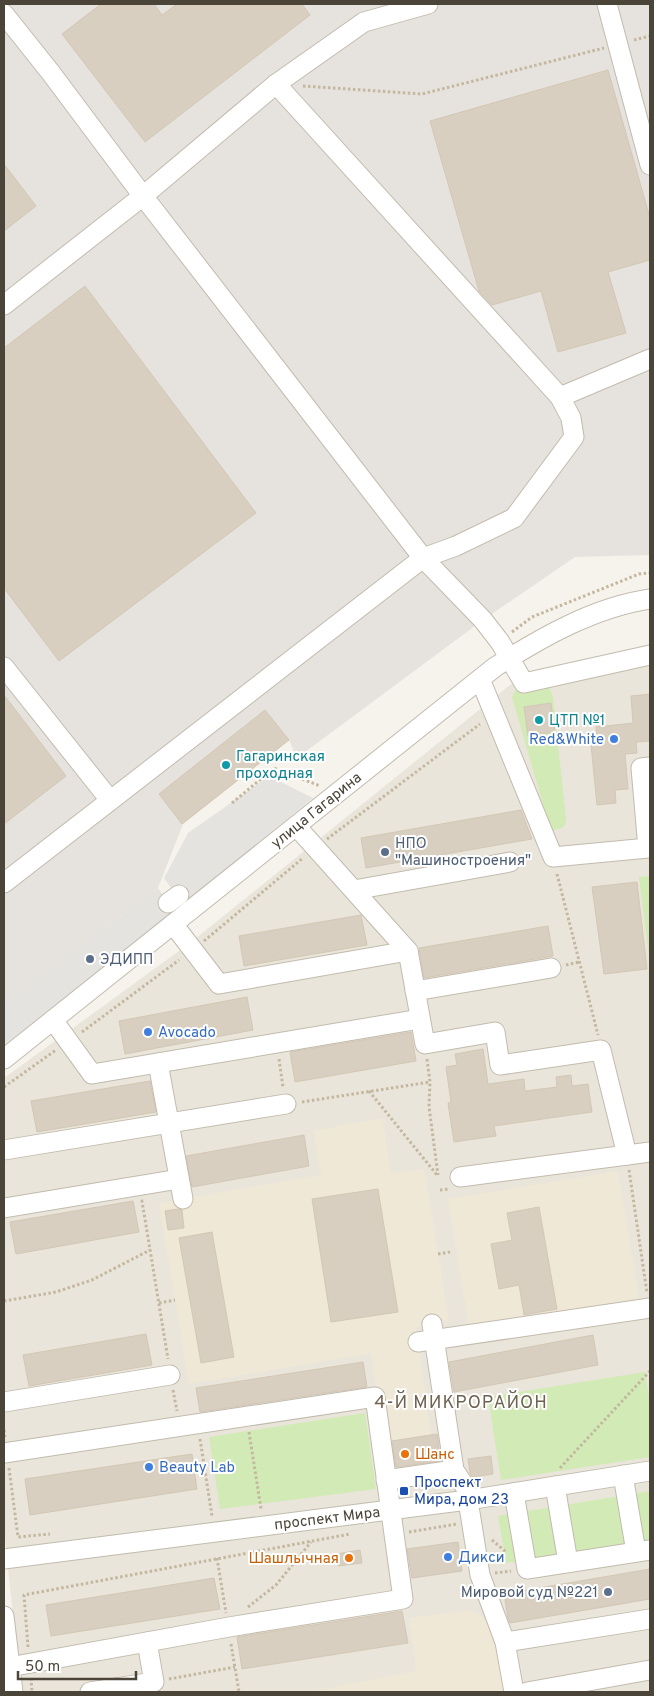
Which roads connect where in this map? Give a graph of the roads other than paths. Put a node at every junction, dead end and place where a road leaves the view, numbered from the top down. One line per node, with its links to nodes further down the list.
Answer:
1 (16, 4): 4 (street)
2 (428, 4): 6 (street)
3 (607, 4): 7 (street)
4 (4, 7)
5 (4, 14): 8 (street)
6 (276, 84): 8 (street); 11 (street)
7 (650, 165)
8 (143, 196): 9 (street); 12 (street)
9 (4, 305)
10 (650, 358): 11 (street)
11 (560, 397): 12 (street)
12 (423, 558): 15 (street); 19 (street)
13 (650, 599): 15 (street, улица Гагарина)
14 (650, 655): 15 (street)
15 (509, 658): 17 (street, улица Гагарина)
16 (4, 667): 19 (street)
17 (480, 679): 18 (street); 20 (street, улица Гагарина)
18 (650, 767)
19 (110, 800): 22 (street)
20 (296, 826): 23 (street); 24 (street, улица Гагарина)
21 (510, 862): 23 (street)
22 (4, 882)
23 (354, 890): 25 (street)
24 (173, 924): 25 (street); 29 (street, улица Гагарина)
25 (408, 951): 27 (street)
26 (550, 968): 27 (street)
27 (415, 991): 28 (street)
28 (420, 1019): 31 (street); 36 (street)
29 (52, 1020): 30 (street, улица Гагарина); 31 (street)
30 (4, 1059)
31 (158, 1063): 33 (street)
32 (286, 1104): 33 (street)
33 (169, 1123): 34 (street); 38 (street)
34 (4, 1150)
35 (650, 1152): 36 (street)
36 (626, 1155): 37 (street)
37 (460, 1177)
38 (179, 1179): 39 (street); 40 (street)
39 (183, 1199)
40 (4, 1208)
41 (650, 1310): 43 (street)
42 (468, 1322): 43 (street)
43 (429, 1333): 47 (street)
44 (170, 1375): 45 (street)
45 (4, 1402)
46 (5, 1453): 50 (street)
47 (454, 1470): 50 (street); 53 (street)
48 (650, 1470): 49 (street, проспект Мира)
49 (623, 1475): 51 (street, проспект Мира); 55 (street)
50 (386, 1480): 54 (street)
51 (555, 1480): 52 (street, проспект Мира); 57 (street)
52 (514, 1493): 53 (street, проспект Мира); 57 (street)
53 (468, 1500): 54 (street, проспект Мира); 61 (street)
54 (390, 1510): 56 (street, проспект Мира); 60 (street)
55 (643, 1551): 57 (street)
56 (4, 1559)
57 (568, 1562)
58 (4, 1616): 62 (street)
59 (650, 1619): 61 (street)
60 (147, 1642): 62 (street); 65 (street)
61 (505, 1642): 66 (street)
62 (7, 1668): 64 (street)
63 (650, 1670): 67 (street)
64 (13, 1692)
65 (90, 1692)
66 (514, 1692)
67 (527, 1692)

